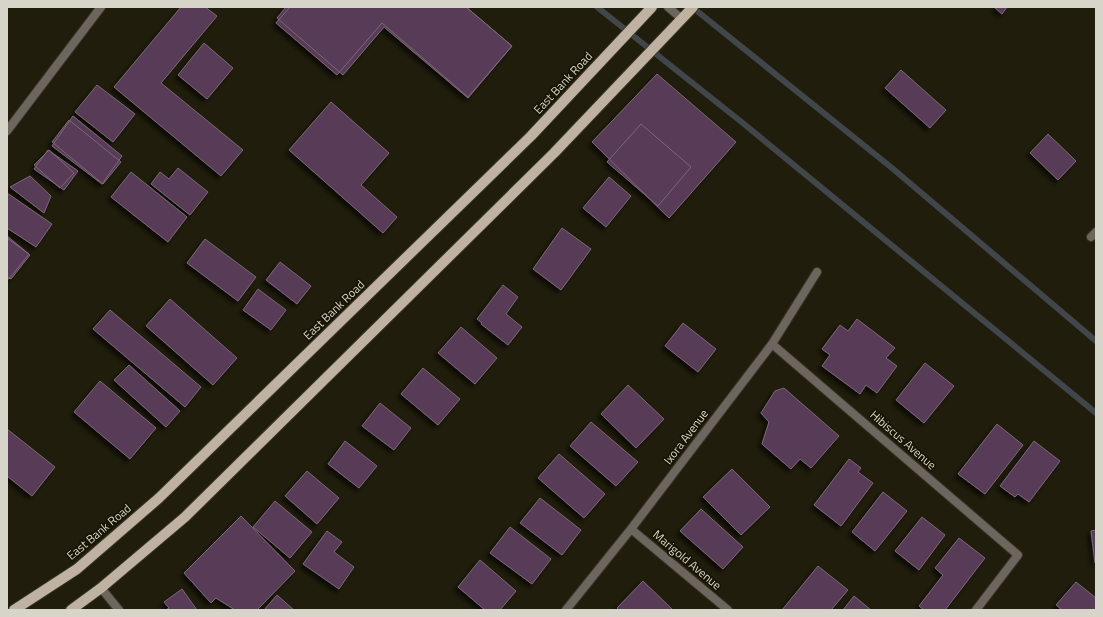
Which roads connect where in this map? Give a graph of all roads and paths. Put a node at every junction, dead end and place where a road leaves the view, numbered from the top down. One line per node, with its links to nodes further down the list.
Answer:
1 (101, 7): 5 (street)
2 (668, 7): 4 (street)
3 (651, 8): 10 (main road, East Bank Road)
4 (687, 13): 9 (main road)
5 (7, 131)
6 (817, 272): 7 (street, Ixora Avenue)
7 (772, 344): 8 (street, Ixora Avenue); 15 (street, Hibiscus Avenue)
8 (631, 529): 13 (street, Ixora Avenue); 14 (street, Marigold Avenue)
9 (101, 588): 11 (main road); 12 (street)
10 (14, 610)
11 (72, 610)
12 (119, 610)
13 (566, 610)
14 (728, 610)
15 (976, 610)

